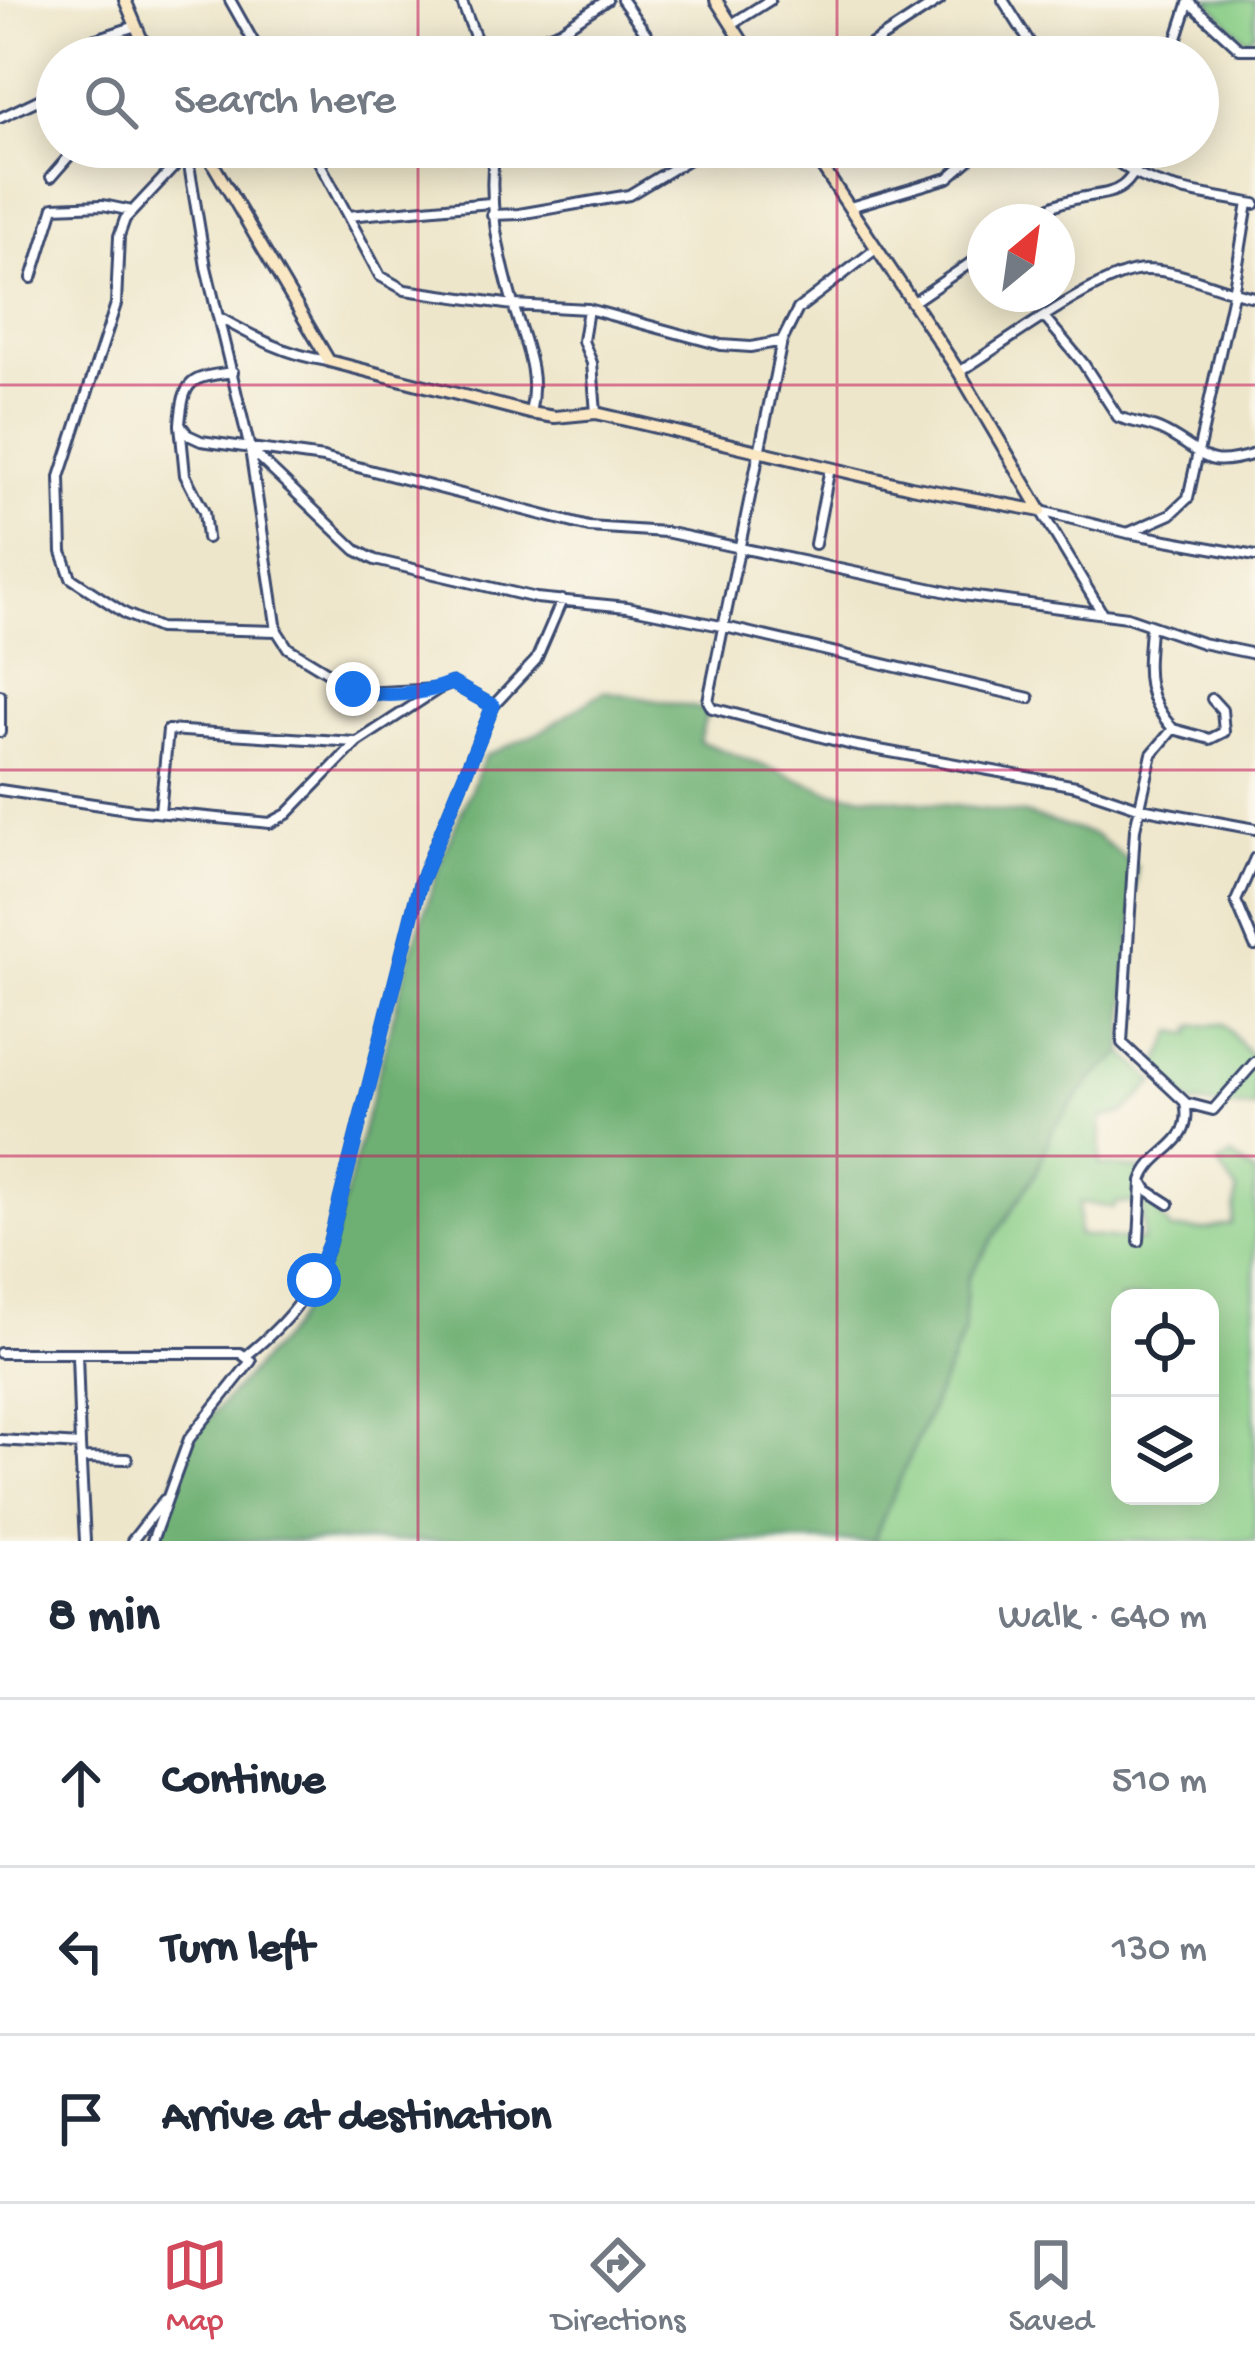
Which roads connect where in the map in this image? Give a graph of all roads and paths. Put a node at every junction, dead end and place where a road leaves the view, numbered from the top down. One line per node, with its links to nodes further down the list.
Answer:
1 (125, 0): 12 (street)
2 (230, 0): 15 (street)
3 (461, 0): 16 (street)
4 (607, 0): 17 (street)
5 (622, 0): 18 (street)
6 (716, 0): 11 (street)
7 (770, 0): 11 (street)
8 (940, 0): 20 (street)
9 (1003, 0): 21 (street)
10 (1190, 2): 22 (street); 23 (street)
11 (732, 24): 19 (street)
12 (136, 26): 13 (street); 14 (street)
13 (105, 36)
14 (140, 36)
15 (250, 36)
16 (474, 36)
17 (546, 36)
18 (648, 36)
19 (739, 36)
20 (884, 36)
21 (1026, 36)
22 (1179, 36)
23 (1255, 49)
24 (36, 101): 25 (street)
25 (0, 118)
26 (58, 168): 38 (street)
27 (171, 168): 43 (street)
28 (190, 168): 54 (street)
29 (215, 168): 57 (street)
30 (322, 168): 45 (street)
31 (493, 168): 39 (street)
32 (674, 168): 44 (street)
33 (823, 168): 42 (street)
34 (960, 168): 42 (street)
35 (1125, 168): 37 (street)
36 (1137, 168): 37 (street)
37 (1134, 176): 40 (street); 41 (street)
38 (50, 177)
39 (490, 203): 44 (street); 45 (street)
40 (1059, 204)
41 (1251, 204): 49 (street)
42 (850, 208): 46 (street)
43 (132, 211): 48 (street); 78 (street)
44 (492, 215): 52 (street)
45 (348, 216): 52 (street)
46 (877, 248): 51 (street); 56 (street)
47 (967, 265): 51 (street)
48 (32, 278)
49 (1233, 294): 50 (street); 55 (street); 65 (street)
50 (1255, 297)
51 (912, 303): 59 (street)
52 (513, 305): 53 (street); 60 (street)
53 (588, 309): 56 (street); 61 (street)
54 (219, 318): 57 (street); 58 (street)
55 (1045, 318): 59 (street); 65 (street)
56 (782, 341): 64 (street)
57 (329, 361): 60 (street)
58 (233, 372): 62 (street); 63 (street)
59 (959, 372): 68 (street)
60 (530, 413): 61 (street)
61 (596, 413): 64 (street)
62 (180, 424): 63 (street); 70 (street)
63 (250, 449): 72 (street); 74 (street); 78 (street)
64 (758, 452): 67 (street); 72 (street)
65 (1197, 452): 66 (street); 69 (street)
66 (1255, 454)
67 (830, 468): 68 (street); 71 (street)
68 (1041, 511): 69 (street); 75 (street)
69 (1128, 533): 73 (street)
70 (207, 538)
71 (815, 544)
72 (740, 545): 75 (street); 76 (street)
73 (1255, 556)
74 (562, 600): 76 (street); 84 (street)
75 (1102, 613): 77 (street)
76 (721, 626): 82 (street); 89 (street)
77 (1150, 628): 79 (street); 85 (street)
78 (277, 632): 80 (street)
79 (1255, 654)
80 (438, 689): 84 (street); 87 (street)
81 (0, 695): 86 (street)
82 (1029, 698)
83 (1212, 699): 85 (street)
84 (493, 706): 101 (street)
85 (1173, 729): 89 (street)
86 (0, 732)
87 (357, 742): 90 (street); 90 (street)
88 (0, 790): 90 (street)
89 (1141, 808): 91 (street); 95 (street)
90 (160, 812)
91 (1255, 829)
92 (1255, 858): 93 (street)
93 (1255, 946)
94 (1255, 1062): 95 (street)
95 (1184, 1102): 96 (street)
96 (1142, 1181): 97 (street); 98 (street)
97 (1169, 1204)
98 (1138, 1240)
99 (77, 1352): 100 (street); 101 (street); 103 (street)
100 (0, 1353)
101 (246, 1356): 106 (street)
102 (0, 1440): 103 (street)
103 (80, 1445): 104 (street)
104 (80, 1458): 105 (street); 107 (street)
105 (127, 1459)
106 (169, 1493): 108 (street); 109 (street)
107 (85, 1541)
108 (132, 1541)
109 (152, 1541)

